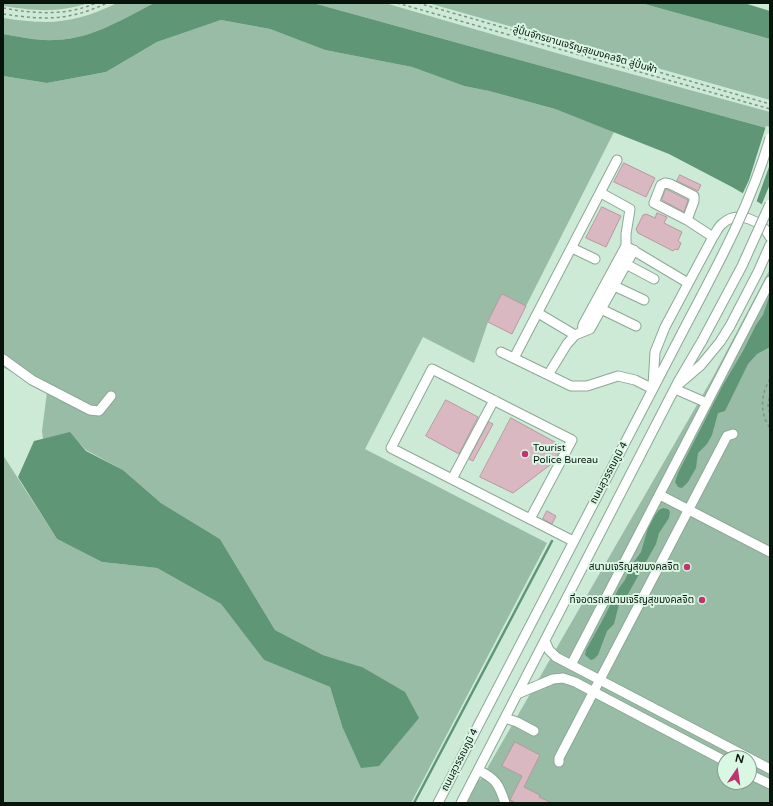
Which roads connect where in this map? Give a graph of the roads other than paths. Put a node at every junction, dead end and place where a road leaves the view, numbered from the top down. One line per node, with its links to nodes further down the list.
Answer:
1 (770, 138): 26 (street, ถนนสุวรรณภูมิ 4, bridge)
2 (617, 160): 3 (street)
3 (601, 193): 9 (street); 10 (street)
4 (770, 204): 27 (street, ถนนสุวรรณภูมิ 4, bridge)
5 (687, 220): 5 (street); 6 (street)
6 (713, 237): 7 (street); 16 (street)
7 (770, 237)
8 (770, 245): 27 (street)
9 (572, 248): 11 (street); 19 (street)
10 (630, 248): 12 (street); 16 (street)
11 (595, 259)
12 (622, 262): 13 (street); 15 (street)
13 (654, 279)
14 (770, 281): 30 (street)
15 (610, 284): 17 (street); 18 (street); 21 (street)
16 (688, 284): 26 (street)
17 (644, 300)
18 (601, 309): 20 (street); 21 (street)
19 (538, 314): 21 (street); 23 (street)
20 (636, 326)
21 (578, 333): 25 (street)
22 (501, 352): 23 (street)
23 (514, 358): 25 (street)
24 (3, 359): 28 (street)
25 (548, 375): 26 (street)
26 (653, 388): 36 (street, ถนนสุวรรณภูมิ 4)
27 (675, 388): 30 (street); 38 (street, ถนนสุวรรณภูมิ 4)
28 (111, 396)
29 (494, 400): 32 (street); 32 (street); 35 (street)
30 (707, 403): 33 (street)
31 (733, 434): 34 (street)
32 (452, 479): 35 (street)
33 (660, 495): 34 (street); 39 (street)
34 (687, 509): 37 (street); 40 (street)
35 (530, 518): 36 (street)
36 (574, 541): 51 (street, ถนนสุวรรณภูมิ 4)
37 (770, 552)
38 (545, 641): 39 (street); 42 (street, ถนนสุวรรณภูมิ 4)
39 (571, 665): 40 (street)
40 (599, 680): 41 (street); 47 (street)
41 (593, 693): 42 (street); 45 (street); 46 (street)
42 (517, 694): 43 (street, ถนนสุวรรณภูมิ 4)
43 (505, 718): 44 (street); 48 (street, ถนนสุวรรณภูมิ 4)
44 (534, 731)
45 (717, 757)
46 (559, 762)
47 (770, 768)
48 (478, 770): 52 (street, ถนนสุวรรณภูมิ 4); 53 (street)
49 (757, 778): 50 (street)
50 (770, 784)
51 (438, 803)
52 (461, 803)
53 (505, 803)

